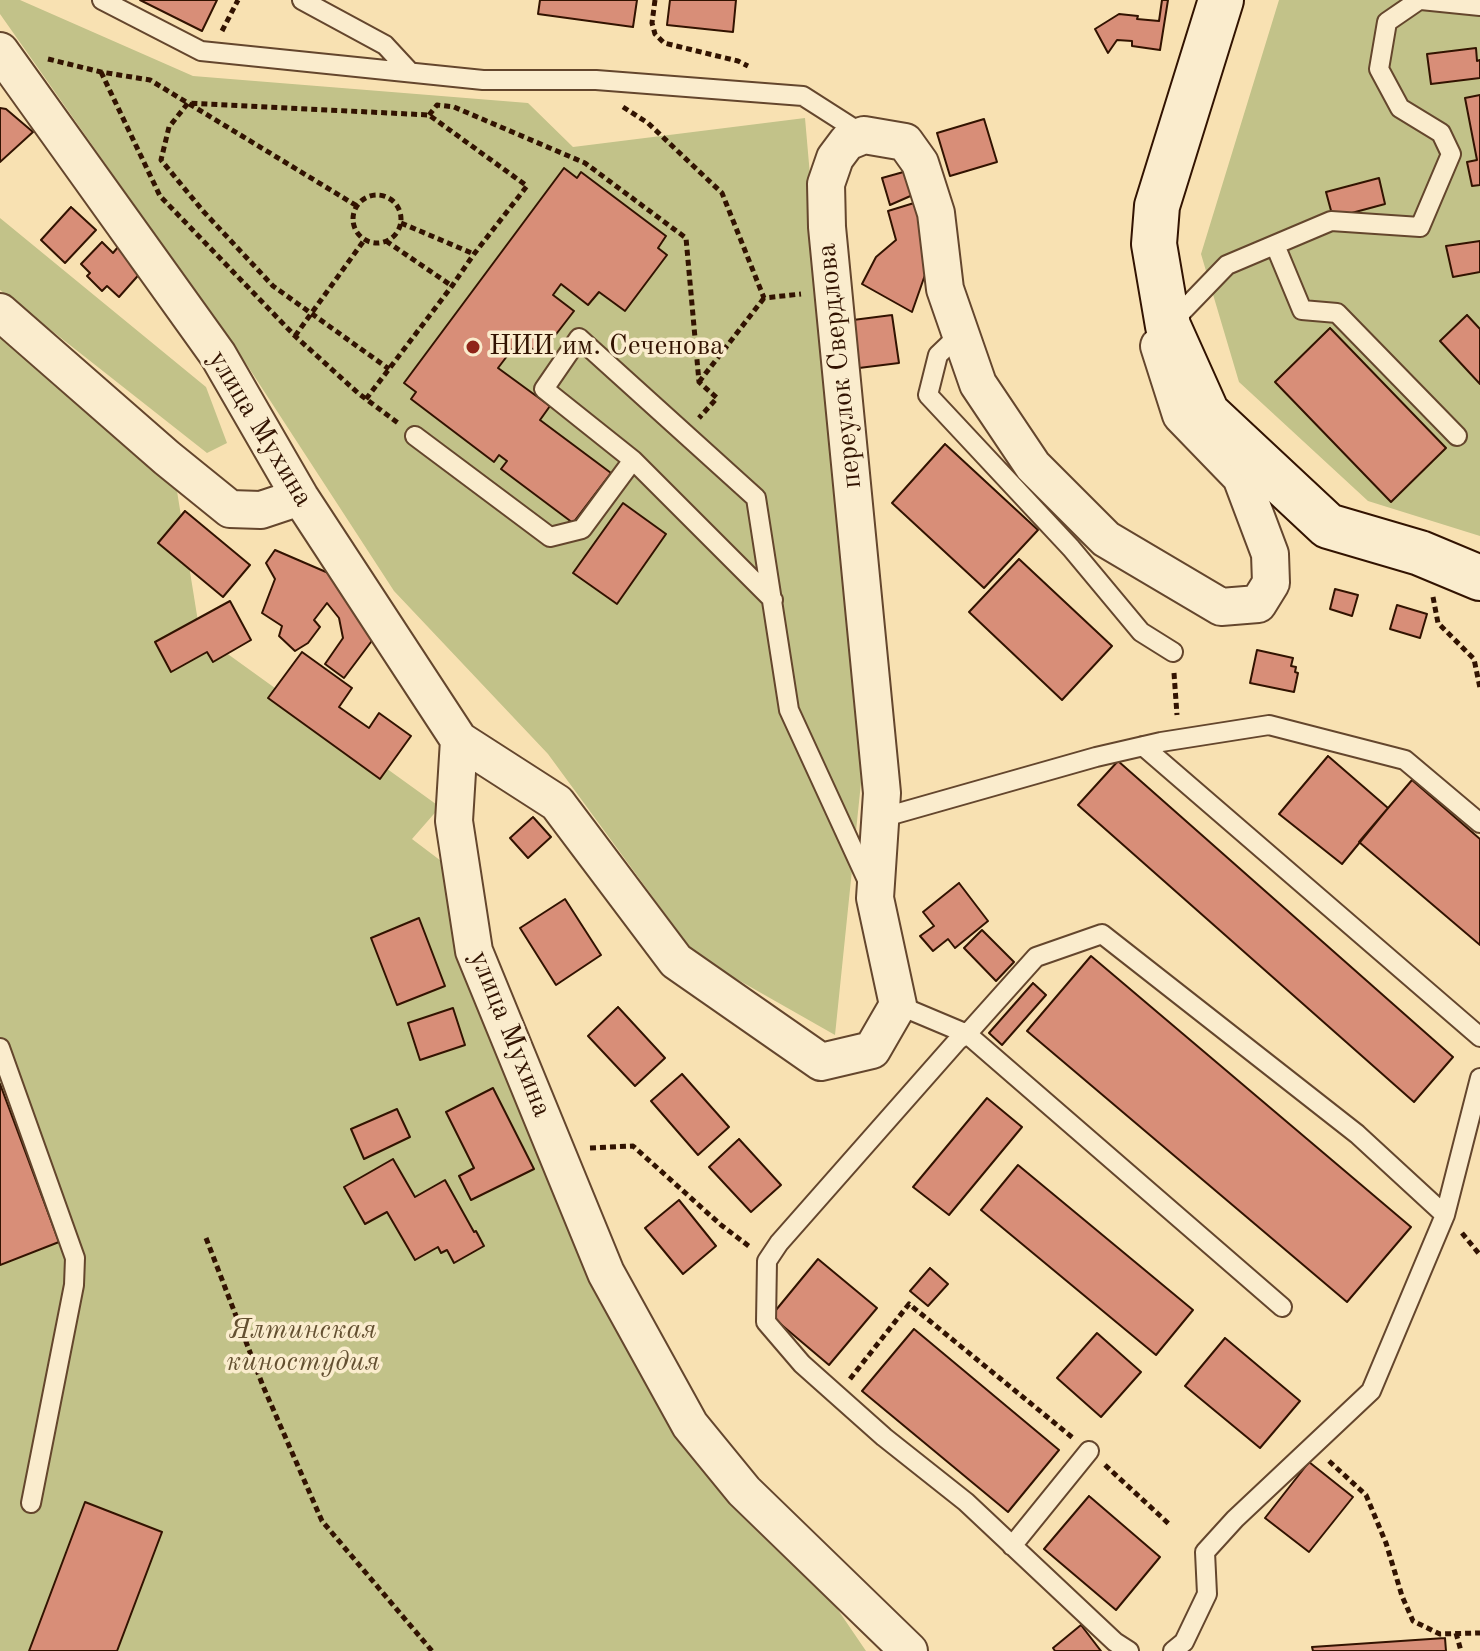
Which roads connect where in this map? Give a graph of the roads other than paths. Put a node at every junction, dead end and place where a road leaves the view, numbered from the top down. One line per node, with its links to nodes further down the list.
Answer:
1 (102, 0): 7 (lane)
2 (302, 0): 7 (lane)
3 (1221, 0): 11 (main road)
4 (1420, 0): 5 (lane); 9 (lane)
5 (1480, 6)
6 (1, 52): 16 (street, улица Мухина)
7 (410, 72): 8 (lane)
8 (864, 135): 12 (street); 22 (street, переулок Свердлова)
9 (1275, 245): 11 (lane); 14 (lane)
10 (0, 312): 16 (street)
11 (1168, 326): 12 (street); 17 (main road)
12 (961, 333): 19 (lane)
13 (415, 436): 15 (lane)
14 (1457, 436)
15 (633, 460): 18 (lane); 18 (lane)
16 (300, 497): 20 (street, улица Мухина)
17 (1480, 578)
18 (773, 600): 24 (lane)
19 (1173, 652)
20 (459, 740): 25 (street); 35 (street, улица Мухина)
21 (1143, 746): 22 (lane); 23 (lane); 27 (lane)
22 (881, 818): 24 (street, переулок Свердлова)
23 (1480, 823)
24 (875, 898): 25 (street, переулок Свердлова)
25 (898, 1005): 26 (lane)
26 (967, 1034): 30 (lane); 31 (lane); 34 (lane)
27 (1480, 1037)
28 (0, 1048): 33 (lane)
29 (1480, 1078): 30 (lane)
30 (1445, 1215): 37 (lane)
31 (1282, 1307)
32 (1089, 1451): 34 (lane)
33 (31, 1503)
34 (1012, 1546): 36 (lane)
35 (909, 1651)
36 (1129, 1651)
37 (1173, 1651)

